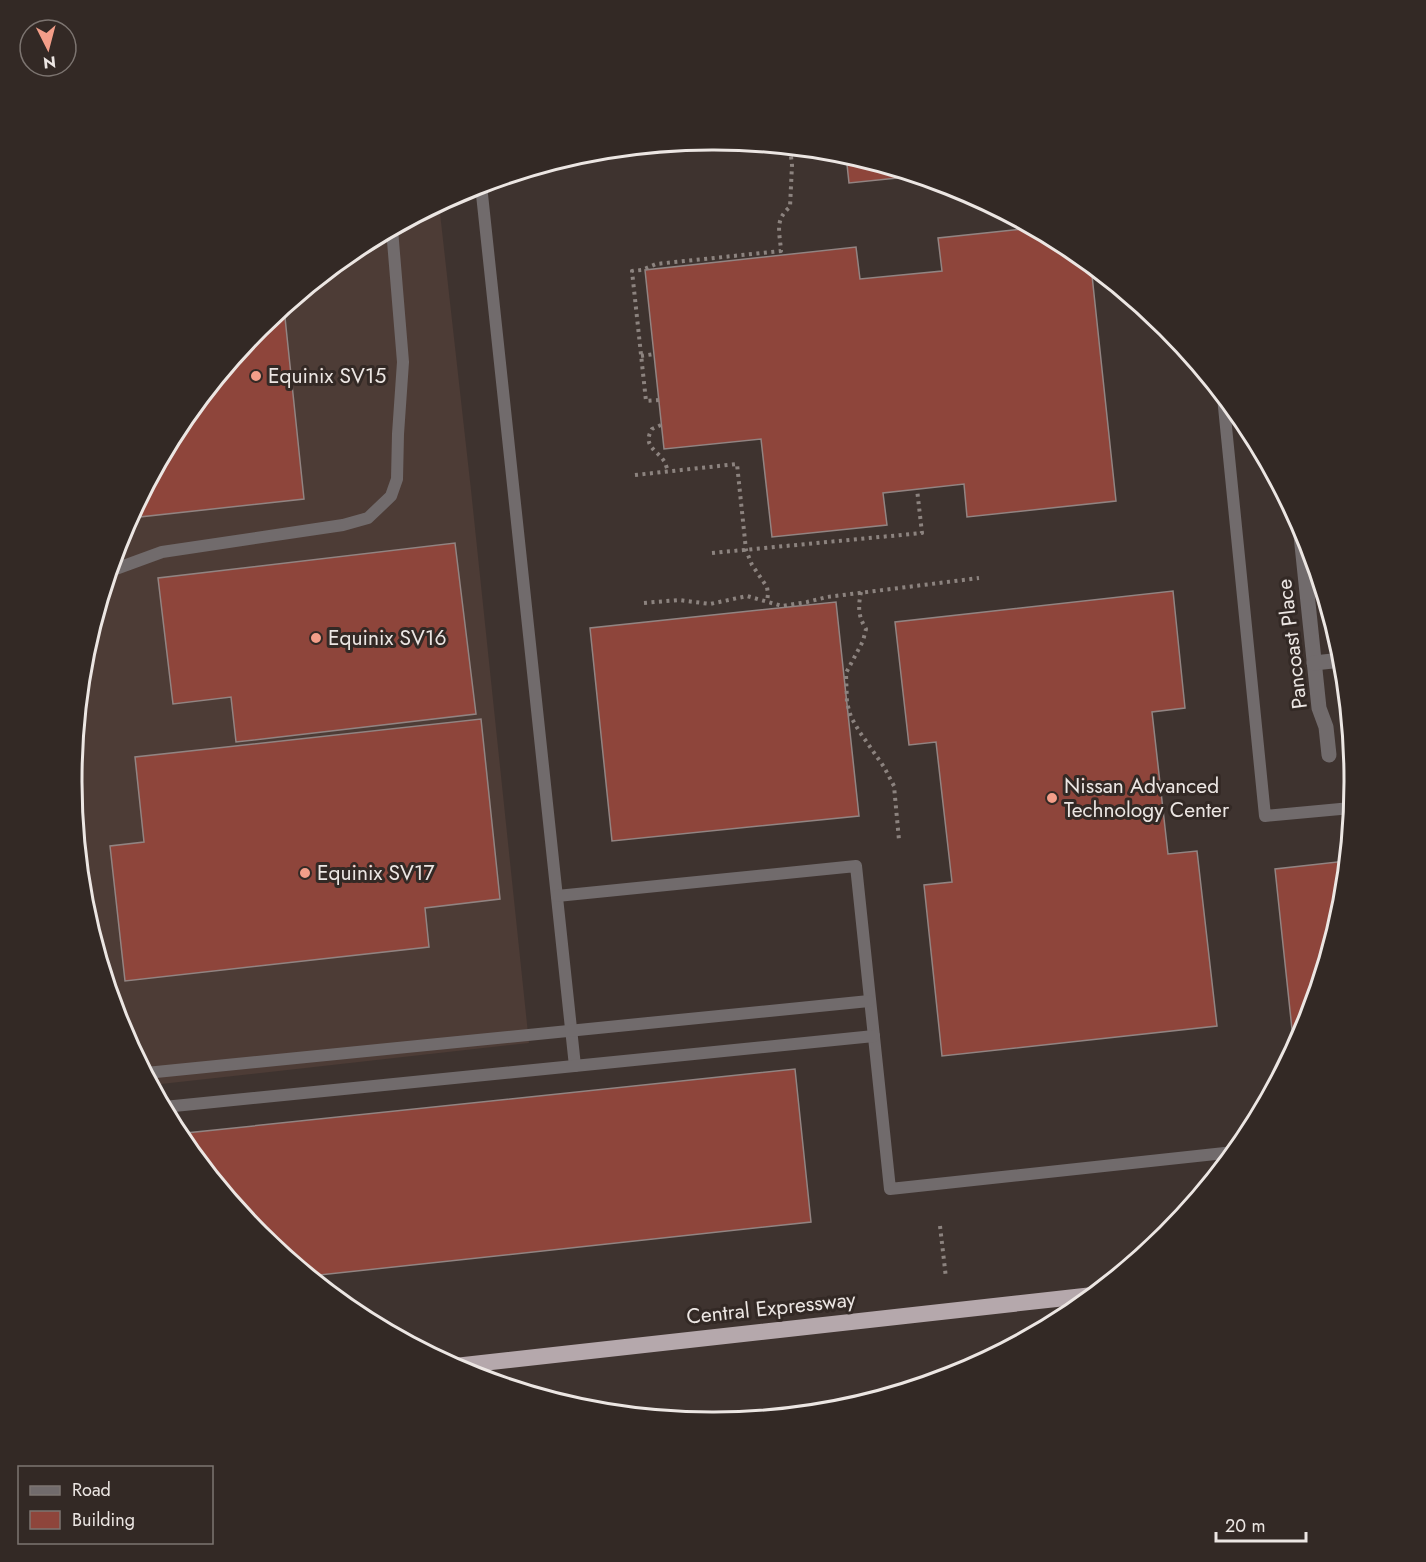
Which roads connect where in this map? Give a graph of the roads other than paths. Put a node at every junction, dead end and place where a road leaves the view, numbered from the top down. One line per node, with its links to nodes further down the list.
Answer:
1 (482, 194): 10 (lane)
2 (393, 238): 5 (lane)
3 (1225, 414): 9 (lane)
4 (1304, 560): 7 (street, Pancoast Place)
5 (120, 567)
6 (1332, 661): 7 (street)
7 (1314, 663): 8 (street, Pancoast Place)
8 (1329, 755)
9 (1343, 809)
10 (556, 896): 11 (lane); 12 (lane)
11 (869, 1001): 12 (lane); 13 (lane)
12 (571, 1030): 14 (lane); 15 (lane)
13 (874, 1036): 14 (lane); 17 (lane)
14 (575, 1066): 16 (lane)
15 (154, 1072)
16 (173, 1106)
17 (1221, 1153)
18 (1076, 1296): 19 (highway, Central Expressway)
19 (472, 1364)

